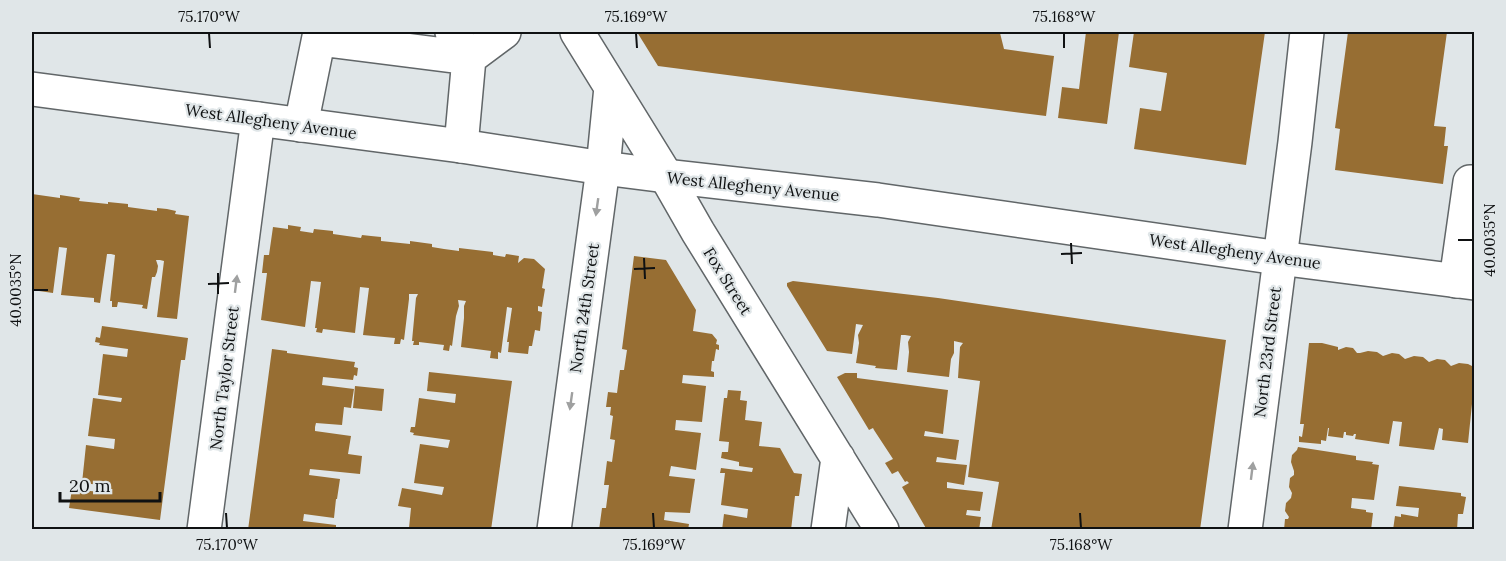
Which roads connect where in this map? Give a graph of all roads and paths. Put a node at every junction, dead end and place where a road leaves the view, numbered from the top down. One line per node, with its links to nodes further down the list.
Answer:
1 (504, 32): 5 (street)
2 (578, 32): 6 (street, Fox Street)
3 (1307, 32): 14 (street, North 23rd Street)
4 (319, 35): 5 (street); 9 (street)
5 (461, 45): 10 (street)
6 (610, 87): 11 (street, North 24th Street); 12 (street, Fox Street)
7 (32, 89): 8 (street, West Allegheny Avenue)
8 (258, 119): 9 (street, West Allegheny Avenue); 17 (street, North Taylor Street, one-way to 8)
9 (301, 125): 10 (street, West Allegheny Avenue)
10 (461, 146): 11 (street, West Allegheny Avenue)
11 (603, 168): 12 (street, West Allegheny Avenue); 18 (street, North 24th Street, one-way to 18)
12 (666, 176): 14 (street, West Allegheny Avenue); 16 (street, Fox Street)
13 (1474, 182): 15 (street)
14 (1279, 258): 15 (street, West Allegheny Avenue); 21 (street, North 23rd Street, one-way to 14)
15 (1465, 282)
16 (838, 458): 19 (street); 20 (street, Fox Street)
17 (204, 530)
18 (554, 530)
19 (828, 530)
20 (882, 530)
21 (1245, 530)

